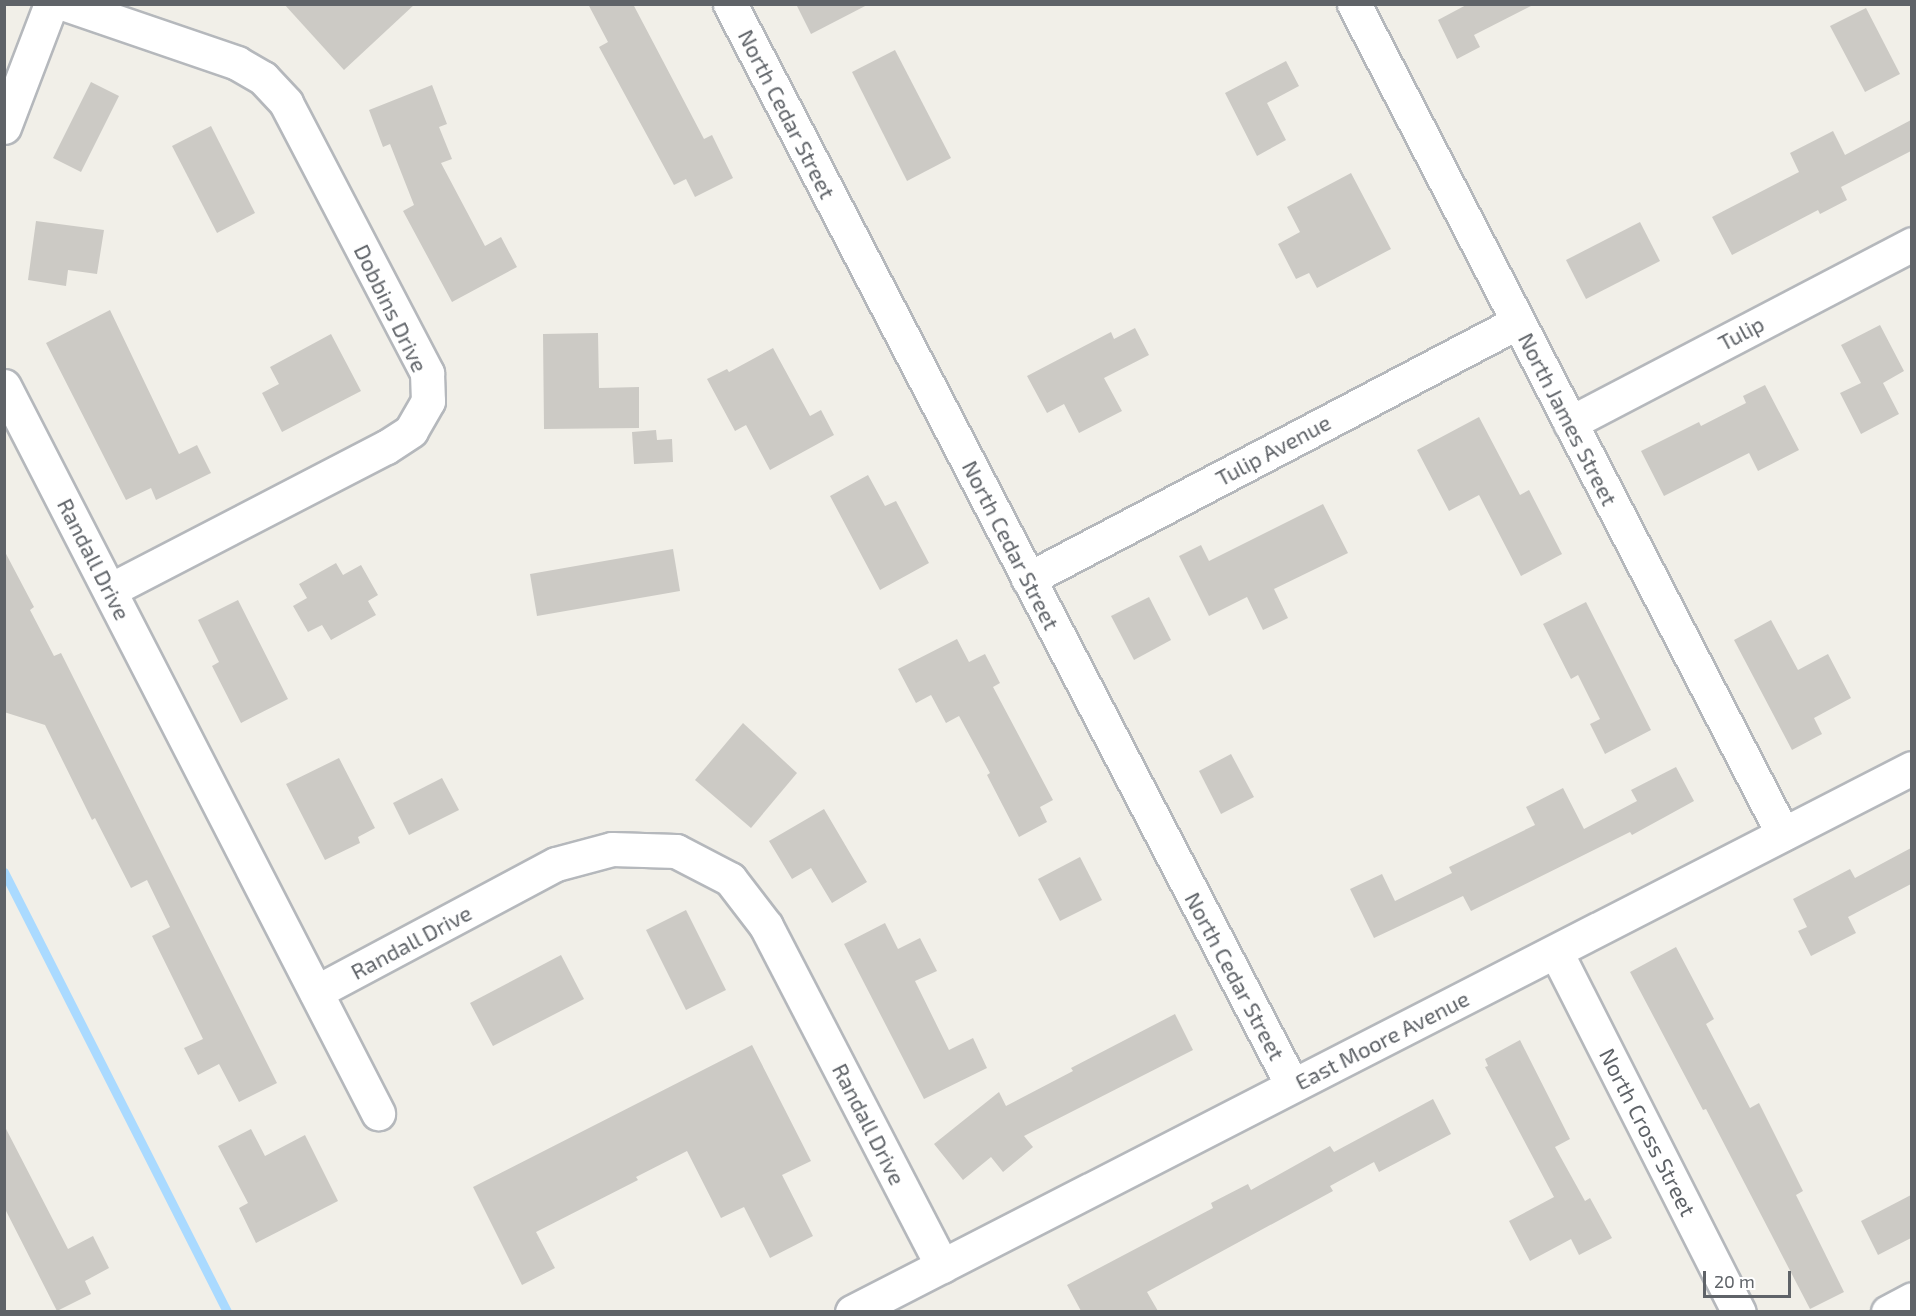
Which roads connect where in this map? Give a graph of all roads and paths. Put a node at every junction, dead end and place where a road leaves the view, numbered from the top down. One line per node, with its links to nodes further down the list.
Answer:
1 (51, 4): 5 (street)
2 (65, 4): 11 (street, Dobbins Drive)
3 (730, 4): 10 (street, North Cedar Street)
4 (1354, 4): 7 (street, North James Street)
5 (4, 127)
6 (1911, 244): 9 (street, Tulip)
7 (1518, 322): 9 (street, North James Street); 10 (street, Tulip Avenue)
8 (4, 386): 11 (street, Randall Drive)
9 (1570, 423): 13 (street, North James Street)
10 (1028, 579): 16 (street, North Cedar Street)
11 (110, 590): 15 (street, Randall Drive)
12 (1911, 768): 13 (street, East Moore Avenue)
13 (1783, 834): 14 (street, East Moore Avenue)
14 (1556, 952): 16 (street, East Moore Avenue); 21 (street, North Cross Street)
15 (316, 992): 17 (street); 18 (street, Randall Drive)
16 (1292, 1085): 18 (street, East Moore Avenue)
17 (378, 1113)
18 (942, 1266): 20 (street, East Moore Avenue)
19 (1911, 1299): 22 (street)
20 (852, 1311)
21 (1739, 1311)
22 (1888, 1311)

